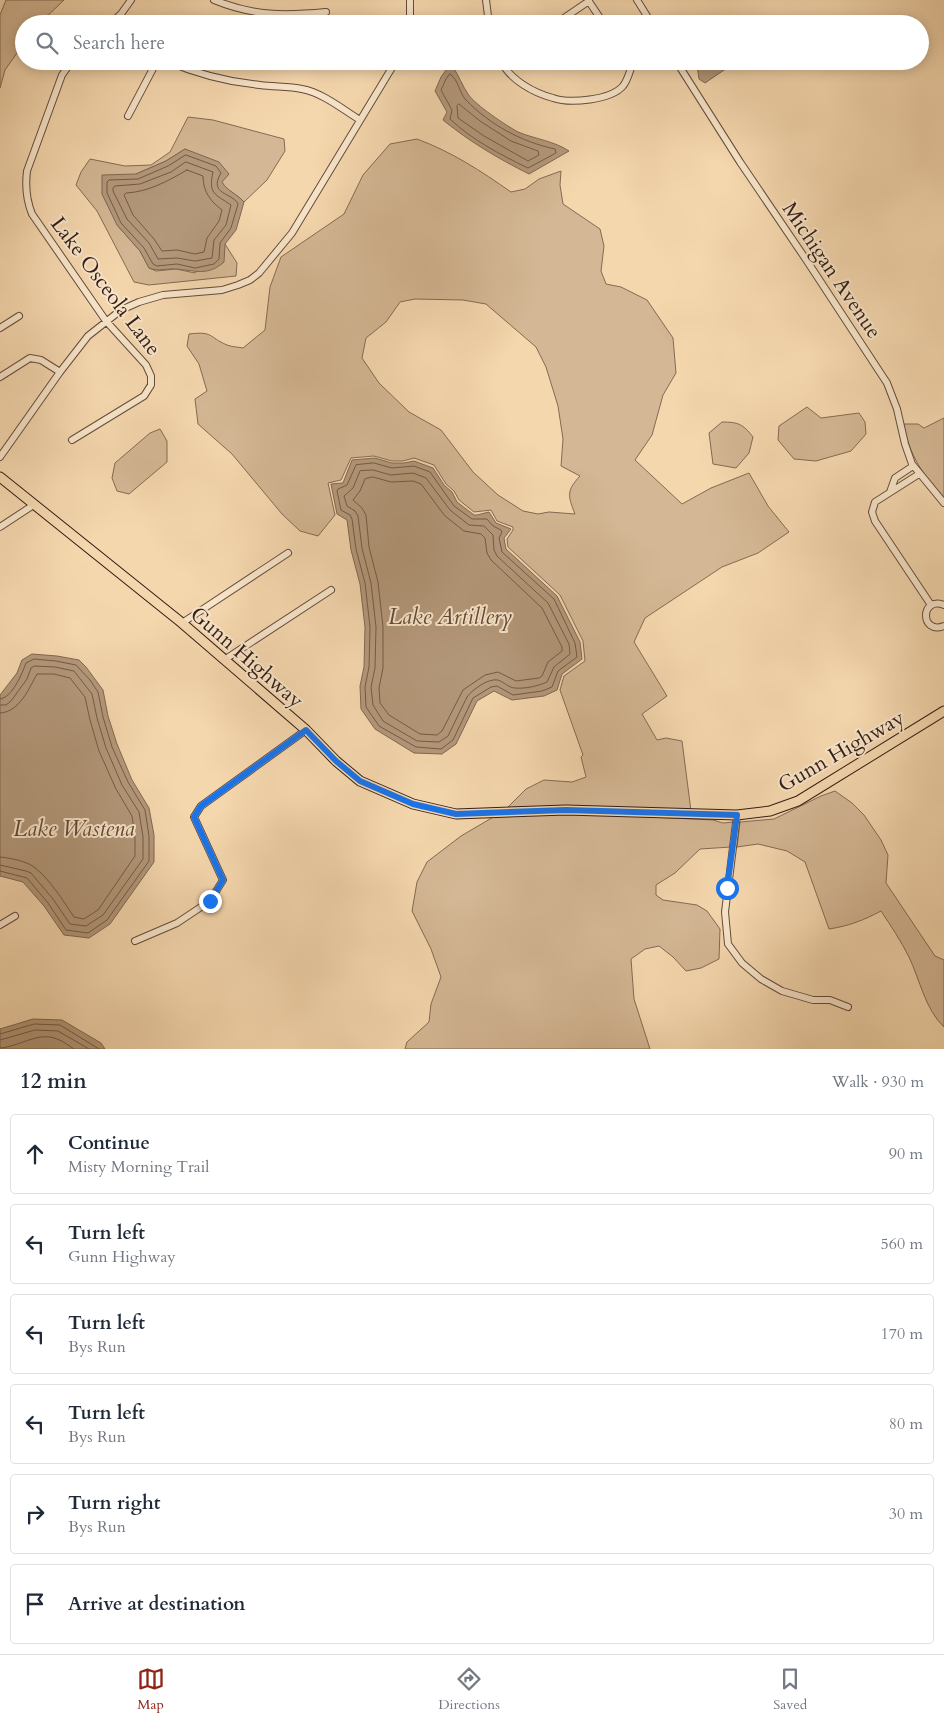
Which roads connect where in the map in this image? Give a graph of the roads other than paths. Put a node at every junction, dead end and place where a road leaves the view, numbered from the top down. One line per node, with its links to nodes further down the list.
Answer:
1 (131, 0): 8 (street)
2 (214, 0): 7 (street)
3 (410, 0): 9 (street)
4 (486, 0): 10 (street)
5 (588, 0): 11 (street); 12 (street)
6 (637, 0): 13 (street)
7 (326, 12)
8 (120, 15)
9 (410, 15)
10 (488, 15)
11 (568, 15)
12 (598, 15)
13 (646, 15)
14 (66, 70): 24 (street, Lake Osceola Lane)
15 (152, 70): 21 (street)
16 (187, 70): 22 (street)
17 (391, 70): 22 (street)
18 (507, 70): 19 (street)
19 (630, 70)
20 (682, 70): 30 (street, Michigan Avenue)
21 (128, 116)
22 (360, 120): 24 (street)
23 (19, 316): 25 (street)
24 (106, 321): 26 (street); 28 (street, Lake Osceola Lane)
25 (0, 328)
26 (60, 372): 27 (street); 29 (street)
27 (0, 377)
28 (72, 440)
29 (0, 457)
30 (913, 466): 31 (street, Michigan Avenue); 33 (street)
31 (919, 474): 33 (street); 34 (street, Michigan Avenue)
32 (0, 477): 35 (main road, Gunn Highway)
33 (890, 492): 39 (street)
34 (944, 503)
35 (35, 504): 36 (street); 41 (main road, Gunn Highway)
36 (0, 527)
37 (288, 553): 41 (street)
38 (331, 590): 43 (street)
39 (931, 605): 40 (street); 42 (street)
40 (944, 605)
41 (182, 624): 43 (main road, Gunn Highway)
42 (944, 626)
43 (224, 660): 45 (main road, Gunn Highway)
44 (944, 711): 46 (main road, Gunn Highway)
45 (306, 730): 46 (main road, Gunn Highway); 49 (street)
46 (737, 815): 50 (street)
47 (15, 916): 48 (street)
48 (0, 925)
49 (135, 941)
50 (848, 1007)

